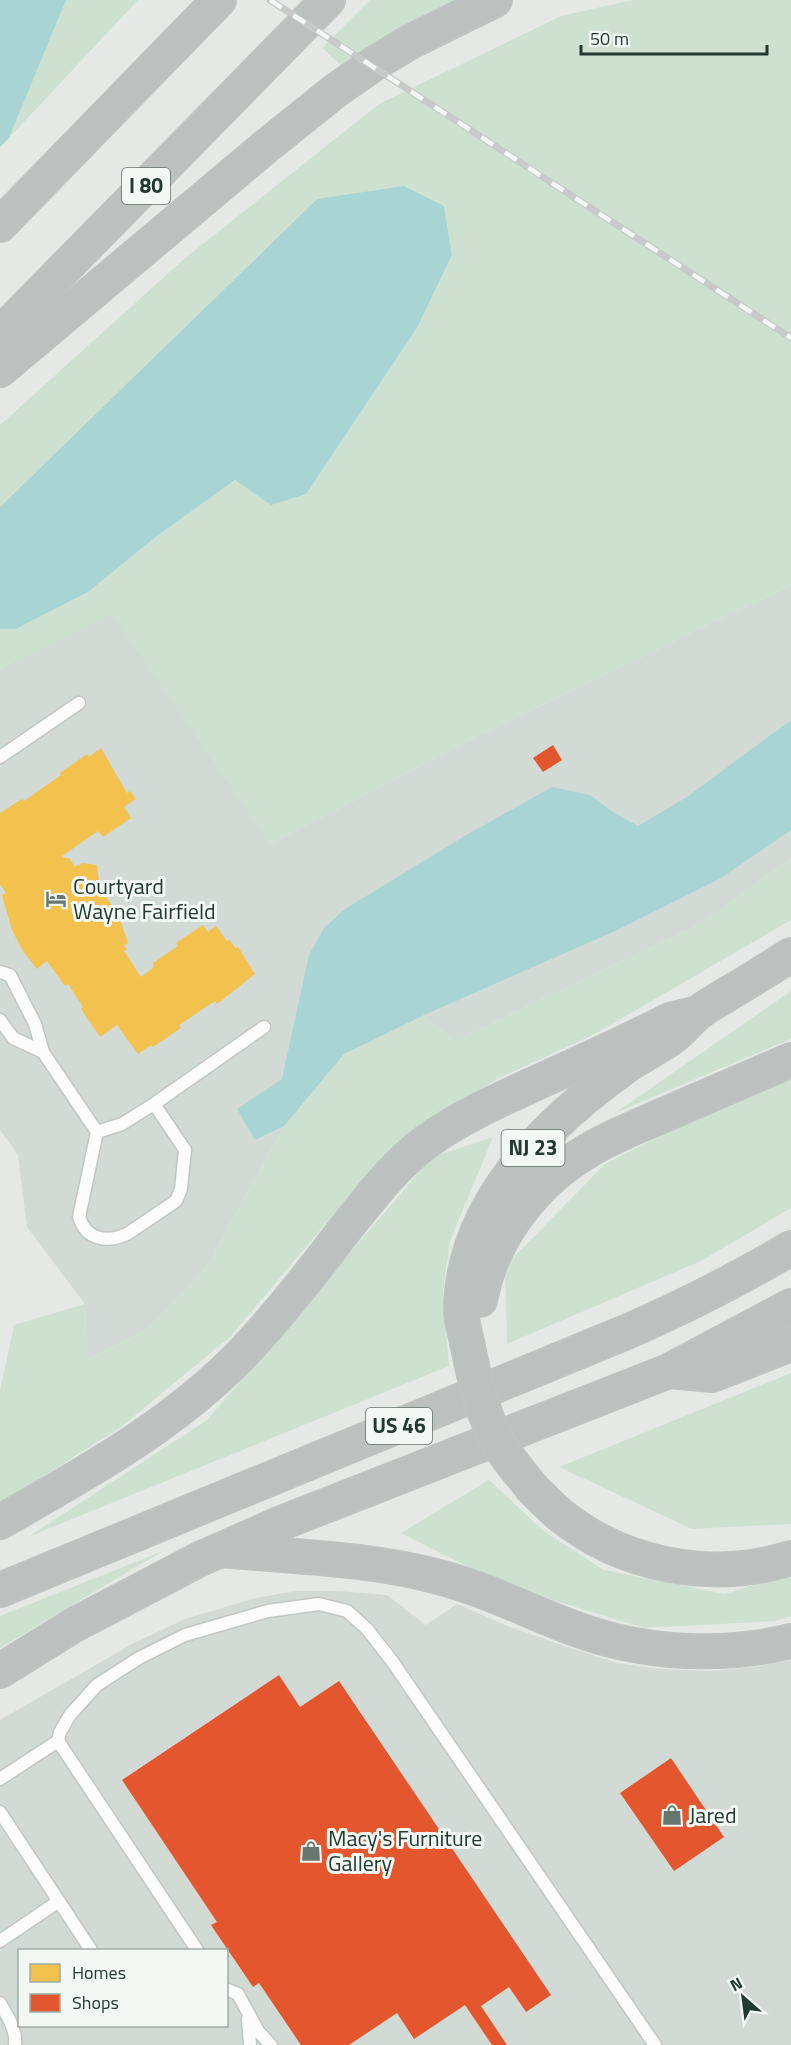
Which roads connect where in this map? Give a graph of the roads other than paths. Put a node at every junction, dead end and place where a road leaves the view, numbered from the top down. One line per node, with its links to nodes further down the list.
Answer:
1 (190, 0): 5 (highway)
2 (219, 0): 5 (highway)
3 (328, 0): 7 (highway, I 80)
4 (495, 0): 8 (highway)
5 (99, 125): 6 (highway)
6 (0, 225)
7 (0, 334)
8 (0, 370)
9 (79, 703): 10 (lane)
10 (0, 757)
11 (791, 955): 13 (highway, NJ 23)
12 (0, 972): 16 (lane)
13 (698, 1013): 22 (highway, NJ 23); 25 (highway)
14 (0, 1020): 16 (lane)
15 (264, 1027): 18 (lane)
16 (43, 1052): 19 (lane)
17 (791, 1060): 22 (highway)
18 (154, 1104): 19 (lane); 19 (lane)
19 (97, 1132)
20 (791, 1248): 28 (highway, US 46)
21 (791, 1306): 24 (highway, US 46)
22 (467, 1342): 27 (highway, NJ 23, bridge)
23 (791, 1344): 24 (highway)
24 (669, 1371): 26 (highway, US 46)
25 (0, 1522)
26 (221, 1550): 29 (highway); 30 (highway, US 46)
27 (791, 1558)
28 (0, 1590)
29 (791, 1641)
30 (0, 1671)
31 (58, 1741): 32 (lane); 37 (lane); 44 (lane)
32 (0, 1779)
33 (0, 1812): 34 (lane)
34 (59, 1901): 35 (lane); 36 (lane)
35 (0, 1941)
36 (90, 1949)
37 (196, 1949)
38 (228, 1990): 40 (lane)
39 (0, 2004): 41 (lane)
40 (247, 2012): 42 (lane); 43 (lane)
41 (15, 2045)
42 (250, 2045)
43 (271, 2045)
44 (655, 2045)

